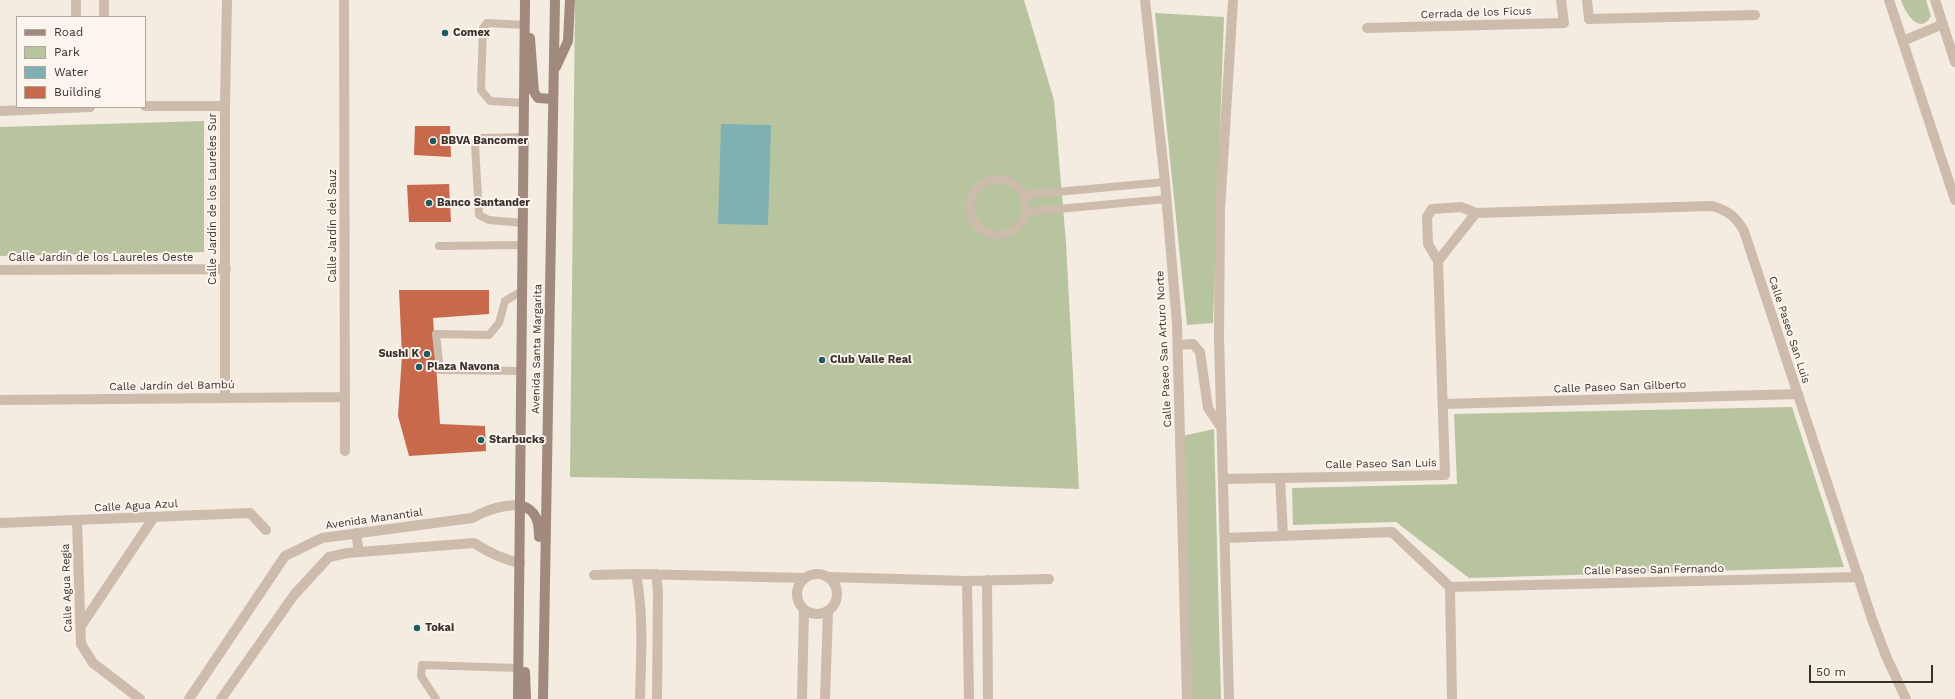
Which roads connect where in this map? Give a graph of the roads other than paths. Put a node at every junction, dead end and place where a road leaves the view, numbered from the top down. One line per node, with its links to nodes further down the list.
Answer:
1 (76, 0): 15 (street)
2 (104, 0): 16 (street)
3 (227, 0): 26 (street, Calle Jardín de los Laureles Sur)
4 (344, 0): 46 (street, Calle Jardín del Sauz)
5 (525, 0): 18 (main road, Avenida Santa Margarita)
6 (555, 0): 22 (main road, Avenida Santa Margarita)
7 (570, 0): 22 (main road)
8 (1145, 0): 30 (street, Calle Paseo San Arturo Norte)
9 (1234, 0): 50 (street)
10 (1561, 0): 19 (street, Cerrada de los Ficus)
11 (1586, 0): 14 (street)
12 (1889, 0): 20 (street)
13 (1935, 0): 17 (street)
14 (1755, 15)
15 (76, 16)
16 (104, 16)
17 (1943, 24): 20 (street); 21 (street)
18 (524, 25): 23 (main road); 24 (main road, Avenida Santa Margarita); 24 (lane)
19 (1367, 28)
20 (1903, 41): 33 (street)
21 (1955, 62)
22 (554, 72): 23 (main road, Avenida Santa Margarita)
23 (553, 100): 74 (main road, Avenida Santa Margarita)
24 (524, 103): 29 (main road, Avenida Santa Margarita)
25 (146, 106): 26 (street)
26 (225, 106): 40 (street, Calle Jardín de los Laureles Sur)
27 (56, 108): 28 (street)
28 (0, 111)
29 (523, 137): 36 (main road, Avenida Santa Margarita); 36 (lane)
30 (1165, 182): 31 (lane); 32 (street, Calle Paseo San Arturo Norte)
31 (1024, 195): 34 (lane); 34 (lane)
32 (1166, 199): 34 (lane); 43 (street, Calle Paseo San Arturo Norte)
33 (1955, 200)
34 (1026, 212)
35 (1476, 213): 39 (street); 39 (street, Calle Paseo San Luis); 45 (street, Calle Paseo San Luis)
36 (523, 223): 37 (main road, Avenida Santa Margarita)
37 (522, 245): 38 (lane); 42 (main road, Avenida Santa Margarita)
38 (439, 246)
39 (1438, 261): 49 (street, Calle Paseo San Luis)
40 (226, 269): 41 (street, Calle Jardín de los Laureles Oeste); 47 (street, Calle Jardín de los Laureles Sur)
41 (0, 270)
42 (522, 291): 44 (main road, Avenida Santa Margarita); 44 (lane)
43 (1178, 345): 50 (street); 93 (street, Calle Paseo San Arturo Norte)
44 (521, 371): 54 (main road, Avenida Santa Margarita)
45 (1798, 394): 49 (street, Calle Paseo San Gilberto); 68 (street, Calle Paseo San Luis)
46 (345, 397): 47 (street, Calle Jardín del Bambú); 51 (street, Calle Jardín del Sauz)
47 (225, 398): 48 (street, Calle Jardín del Bambú)
48 (0, 400)
49 (1444, 404): 52 (street, Calle Paseo San Luis)
50 (1221, 427): 53 (street)
51 (345, 451)
52 (1280, 478): 53 (street, Calle Paseo San Luis); 60 (street)
53 (1223, 480): 61 (street)
54 (520, 505): 59 (street, Avenida Manantial); 63 (main road, Avenida Santa Margarita); 74 (main road)
55 (154, 517): 56 (street, Calle Agua Azul); 58 (street, Calle Agua Azul); 77 (street)
56 (77, 521): 57 (street, Calle Agua Azul); 77 (street, Calle Agua Regia)
57 (0, 523)
58 (266, 530)
59 (356, 532): 62 (street); 81 (street, Avenida Manantial)
60 (1283, 536): 61 (street); 73 (street)
61 (1225, 538): 94 (street)
62 (359, 552): 63 (street); 82 (street)
63 (520, 563): 78 (main road, Avenida Santa Margarita)
64 (636, 574): 65 (street); 66 (street); 87 (street)
65 (656, 574): 69 (street); 88 (street)
66 (594, 575)
67 (829, 577): 69 (street); 72 (street); 76 (street)
68 (1858, 577): 73 (street, Calle Paseo San Fernando); 96 (street, Calle Paseo San Luis)
69 (805, 578): 75 (street)
70 (1049, 579): 71 (street)
71 (987, 580): 72 (street); 92 (street)
72 (967, 581): 91 (street)
73 (1450, 587): 95 (street)
74 (545, 605): 86 (main road, Avenida Santa Margarita)
75 (804, 610): 76 (street); 89 (street)
76 (828, 612): 90 (street)
77 (81, 626): 80 (street, Calle Agua Regia)
78 (519, 648): 79 (main road, Avenida Santa Margarita); 85 (main road)
79 (519, 668): 83 (lane); 84 (main road, Avenida Santa Margarita)
80 (140, 699)
81 (189, 699)
82 (221, 699)
83 (436, 699)
84 (518, 699)
85 (526, 699)
86 (543, 699)
87 (640, 699)
88 (657, 699)
89 (802, 699)
90 (825, 699)
91 (969, 699)
92 (988, 699)
93 (1187, 699)
94 (1229, 699)
95 (1452, 699)
96 (1906, 699)

